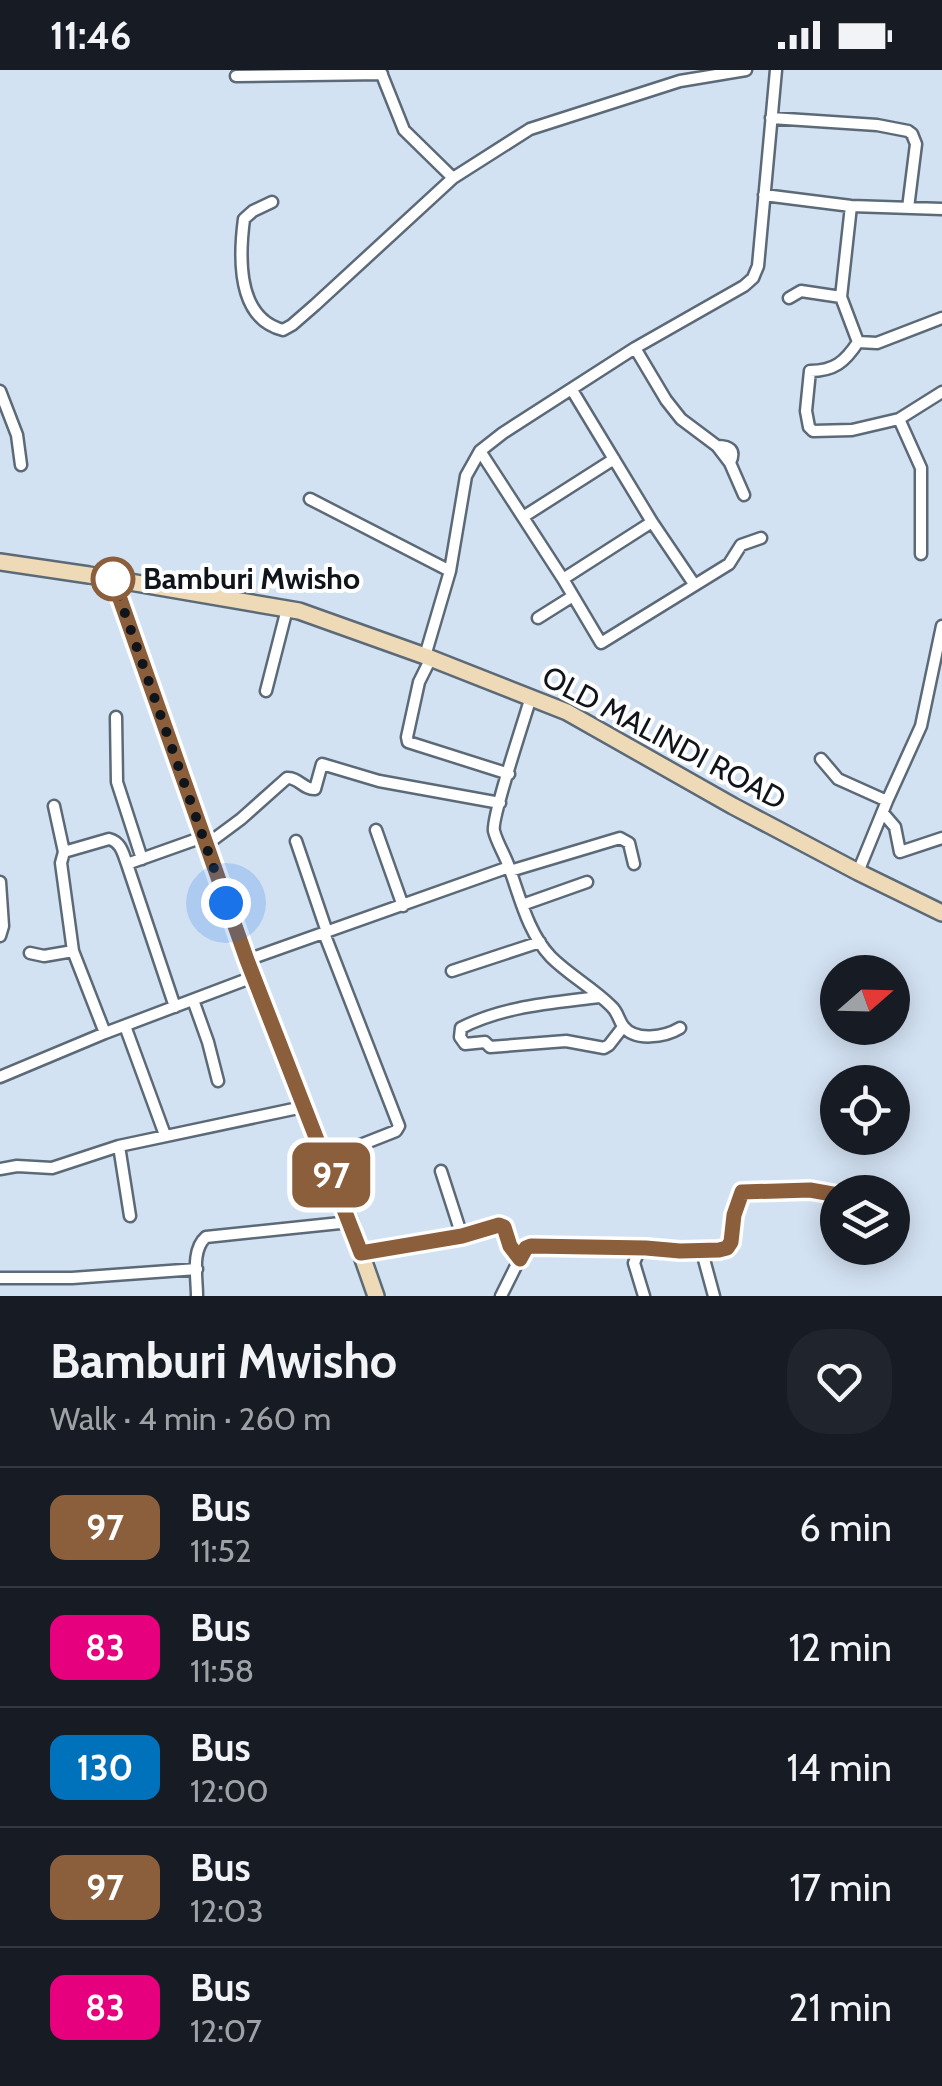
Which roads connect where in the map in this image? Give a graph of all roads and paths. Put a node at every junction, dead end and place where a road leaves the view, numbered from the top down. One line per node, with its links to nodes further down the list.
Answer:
1 (746, 70): 7 (street)
2 (762, 70): 3 (street)
3 (776, 71): 6 (street)
4 (381, 72): 5 (street); 7 (street)
5 (236, 76)
6 (771, 118): 8 (street); 11 (street)
7 (453, 178): 9 (street)
8 (764, 195): 10 (street); 17 (street)
9 (272, 202)
10 (851, 206): 11 (street); 13 (street)
11 (908, 208): 12 (street)
12 (942, 210)
13 (841, 296): 14 (street); 16 (street)
14 (789, 298)
15 (942, 318): 16 (street)
16 (858, 342): 21 (street)
17 (635, 348): 18 (street); 25 (street)
18 (572, 390): 22 (street); 23 (street)
19 (0, 391): 24 (street)
20 (942, 392): 21 (street)
21 (899, 419): 30 (street)
22 (480, 451): 27 (street); 32 (street)
23 (614, 459): 27 (street); 28 (street)
24 (21, 465)
25 (744, 496)
26 (310, 499): 32 (street)
27 (523, 517): 34 (street)
28 (652, 522): 34 (street); 35 (street)
29 (762, 538): 35 (street)
30 (921, 554)
31 (0, 562): 33 (main road, OLD MALINDI ROAD)
32 (450, 571): 40 (street)
33 (113, 579): 37 (main road, OLD MALINDI ROAD); 51 (main road)
34 (563, 579): 36 (street)
35 (694, 584): 36 (street)
36 (573, 596): 38 (street)
37 (286, 609): 40 (main road, OLD MALINDI ROAD); 41 (street)
38 (538, 618)
39 (942, 626): 48 (street)
40 (428, 657): 42 (main road, OLD MALINDI ROAD); 45 (street)
41 (266, 691)
42 (531, 697): 45 (street); 58 (main road, OLD MALINDI ROAD)
43 (116, 717): 54 (street)
44 (822, 759): 48 (street)
45 (509, 774): 46 (street)
46 (500, 803): 51 (street); 57 (street)
47 (54, 806): 53 (street)
48 (885, 807): 50 (street); 58 (street)
49 (376, 830): 62 (street)
50 (942, 838)
51 (205, 841): 54 (street); 69 (main road)
52 (296, 841): 64 (street)
53 (64, 852): 55 (street); 67 (street)
54 (142, 859): 55 (street)
55 (127, 864): 74 (street)
56 (634, 864): 57 (street)
57 (510, 869): 61 (street); 62 (street)
58 (858, 872): 63 (main road, OLD MALINDI ROAD)
59 (0, 882): 65 (street)
60 (587, 882): 61 (street)
61 (522, 904): 66 (street)
62 (403, 906): 64 (street)
63 (942, 913)
64 (326, 932): 69 (street); 84 (street)
65 (0, 936)
66 (540, 942): 70 (street); 72 (street)
67 (73, 951): 68 (street); 78 (street)
68 (30, 952)
69 (247, 960): 71 (main road)
70 (452, 972)
71 (253, 977): 73 (street); 81 (main road)
72 (600, 997): 76 (street); 76 (street)
73 (193, 1000): 74 (street); 80 (street)
74 (175, 1007): 75 (street)
75 (125, 1026): 78 (street); 82 (street)
76 (623, 1027): 77 (street)
77 (680, 1028)
78 (105, 1033): 79 (street)
79 (0, 1078)
80 (218, 1081)
81 (304, 1107): 82 (street); 84 (main road)
82 (166, 1136): 83 (street)
83 (119, 1146): 85 (street); 88 (street)
84 (325, 1159): 89 (main road)
85 (0, 1169)
86 (441, 1171): 90 (street)
87 (820, 1192): 92 (street)
88 (130, 1216)
89 (350, 1222): 93 (main road); 95 (street)
90 (462, 1236): 93 (street); 94 (street)
91 (640, 1248): 92 (street); 94 (street); 100 (street)
92 (702, 1252): 101 (street)
93 (361, 1253): 98 (main road)
94 (520, 1259): 99 (street)
95 (196, 1269): 96 (street); 97 (street)
96 (0, 1278)
97 (198, 1296)
98 (376, 1296)
99 (501, 1296)
100 (644, 1296)
101 (714, 1296)

